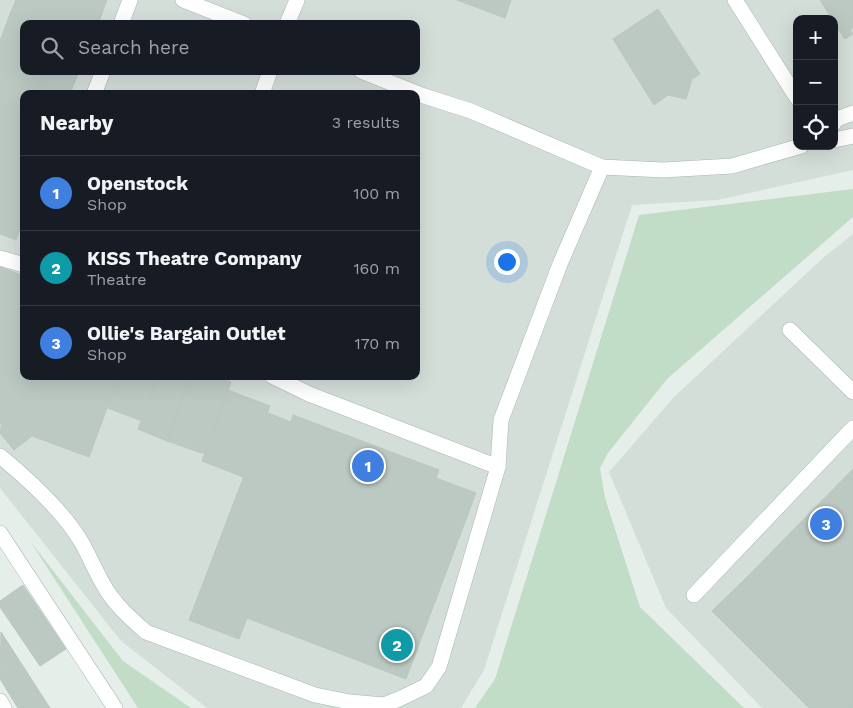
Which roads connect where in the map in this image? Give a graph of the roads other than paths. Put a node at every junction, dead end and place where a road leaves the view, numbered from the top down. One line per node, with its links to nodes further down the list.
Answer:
1 (130, 0): 5 (street)
2 (183, 0): 6 (street)
3 (297, 0): 7 (street)
4 (735, 0): 14 (street)
5 (122, 20)
6 (234, 20)
7 (289, 20)
8 (101, 75): 11 (street)
9 (269, 75): 12 (street)
10 (372, 75): 13 (street)
11 (96, 90)
12 (263, 90)
13 (409, 90)
14 (793, 92)
15 (420, 94): 21 (street)
16 (853, 113): 17 (street)
17 (838, 119)
18 (853, 136): 19 (street)
19 (838, 139)
20 (793, 148): 21 (street)
21 (602, 167): 29 (street)
22 (0, 258): 23 (street)
23 (20, 264)
24 (790, 330): 26 (street)
25 (280, 380): 29 (street)
26 (853, 392)
27 (853, 428): 31 (street)
28 (0, 456): 29 (street)
29 (498, 466)
30 (0, 533): 34 (street)
31 (694, 595)
32 (0, 701): 33 (street)
33 (4, 708)
34 (115, 708)

